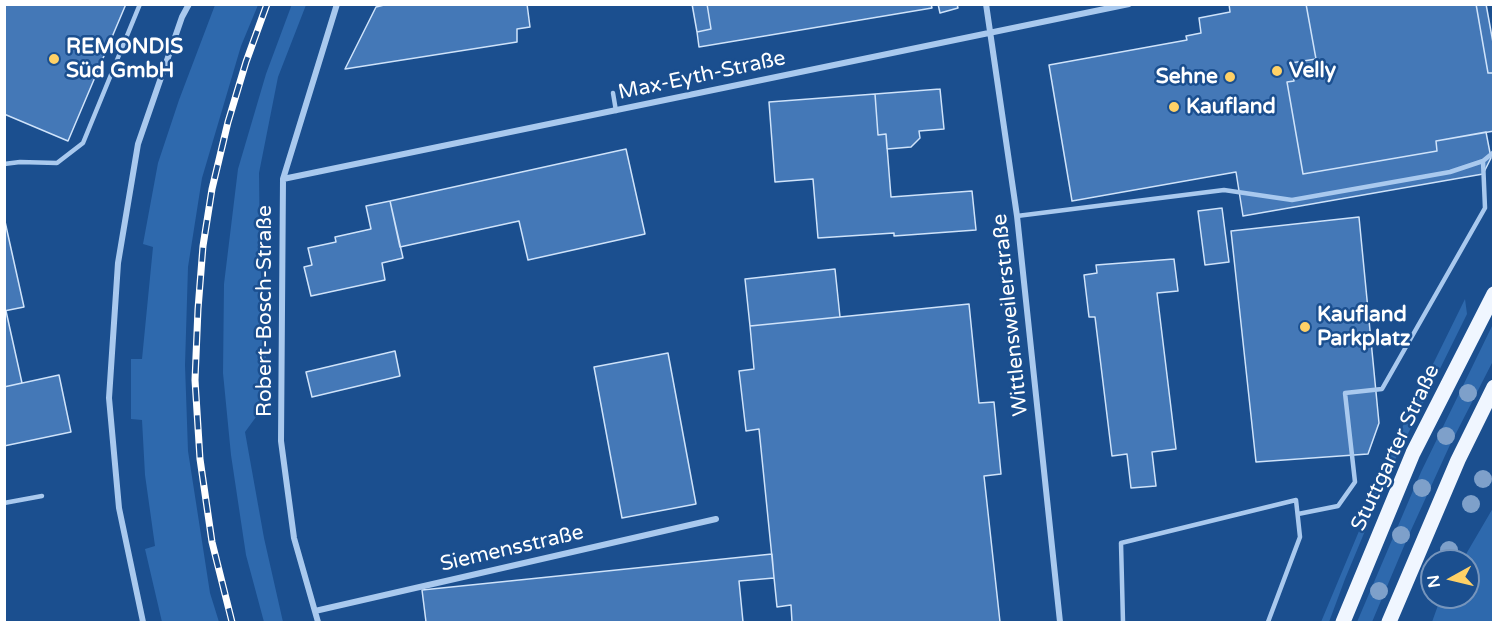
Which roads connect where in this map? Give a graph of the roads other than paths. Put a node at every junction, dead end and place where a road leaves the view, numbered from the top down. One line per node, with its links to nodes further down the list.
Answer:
1 (140, 4): 11 (lane)
2 (189, 4): 21 (street)
3 (337, 4): 12 (street, Robert-Bosch-Straße)
4 (986, 4): 6 (street, Wittlensweilerstraße)
5 (1129, 4): 6 (street, Max-Eyth-Straße)
6 (990, 34): 8 (street, Max-Eyth-Straße); 13 (street, Wittlensweilerstraße)
7 (613, 93): 8 (lane)
8 (616, 111): 12 (street, Max-Eyth-Straße)
9 (1494, 152): 10 (lane)
10 (1483, 160): 13 (lane); 18 (lane)
11 (4, 164)
12 (282, 179): 20 (street, Robert-Bosch-Straße)
13 (1017, 216): 23 (street, Wittlensweilerstraße)
14 (1494, 294): 26 (main road, Stuttgarter Straße)
15 (1494, 387): 27 (main road)
16 (42, 496): 17 (lane)
17 (4, 503)
18 (1298, 514): 24 (lane); 25 (lane)
19 (716, 519): 20 (street, Siemensstraße)
20 (315, 611): 22 (street, Robert-Bosch-Straße)
21 (143, 622)
22 (318, 622)
23 (1060, 622)
24 (1123, 622)
25 (1268, 622)
26 (1343, 622)
27 (1389, 622)

